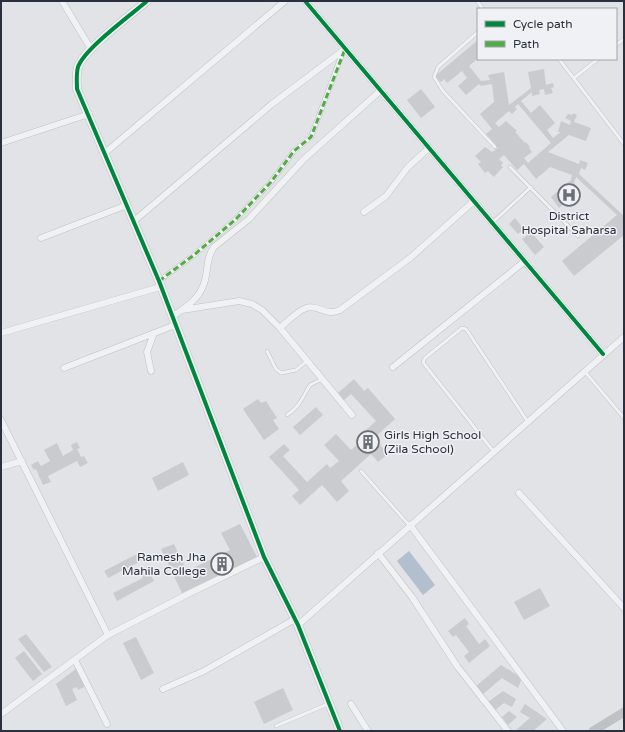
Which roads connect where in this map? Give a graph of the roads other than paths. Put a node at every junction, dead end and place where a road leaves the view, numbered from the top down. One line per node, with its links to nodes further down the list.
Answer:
1 (62, 1): 6 (street)
2 (147, 1): 6 (street)
3 (285, 1): 17 (street)
4 (305, 1): 7 (street)
5 (477, 33): 15 (lane)
6 (91, 49): 12 (street)
7 (345, 49): 11 (street); 23 (street); 28 (street)
8 (559, 60): 10 (lane)
9 (597, 60): 10 (lane)
10 (574, 78): 14 (lane)
11 (380, 91): 16 (street); 29 (street)
12 (89, 114): 13 (street); 17 (street)
13 (1, 143)
14 (624, 144)
15 (495, 147)
16 (429, 148): 20 (street); 22 (street)
17 (106, 152): 21 (street)
18 (510, 167): 19 (lane)
19 (531, 187): 24 (lane); 25 (lane)
20 (474, 201): 24 (street); 32 (street)
21 (127, 205): 23 (street); 26 (street)
22 (364, 212)
23 (134, 221): 28 (street)
24 (492, 223): 27 (street)
25 (578, 236)
26 (41, 238)
27 (525, 261): 37 (street); 39 (street)
28 (160, 284): 30 (street); 33 (street)
29 (180, 310): 30 (street); 32 (street)
30 (172, 317): 31 (street)
31 (175, 326): 34 (street); 56 (street)
32 (280, 328): 38 (street)
33 (1, 333)
34 (154, 333): 40 (street); 41 (street)
35 (624, 337): 37 (street)
36 (267, 351): 38 (lane)
37 (603, 354): 42 (street)
38 (307, 361): 43 (street)
39 (393, 367)
40 (64, 368)
41 (151, 371)
42 (586, 372): 46 (lane); 48 (street)
43 (322, 379): 44 (street); 45 (lane)
44 (352, 415)
45 (287, 416)
46 (624, 418)
47 (1, 420): 50 (street)
48 (528, 422): 49 (street); 49 (lane)
49 (494, 452): 54 (street)
50 (22, 461): 51 (street); 59 (street)
51 (1, 466)
52 (361, 471): 54 (lane)
53 (519, 492): 57 (street)
54 (410, 526): 55 (street); 71 (street)
55 (378, 553): 58 (street); 70 (street)
56 (264, 557): 58 (street); 59 (street)
57 (624, 608)
58 (297, 622): 61 (street); 62 (street)
59 (108, 635): 60 (street)
60 (75, 660): 65 (street); 66 (street)
61 (163, 689)
62 (329, 703): 67 (lane); 68 (street)
63 (351, 704): 69 (street)
64 (624, 712): 72 (main road)
65 (1, 714)
66 (107, 724)
67 (276, 726)
68 (340, 731)
69 (368, 731)
70 (508, 731)
71 (563, 731)
72 (593, 731)

